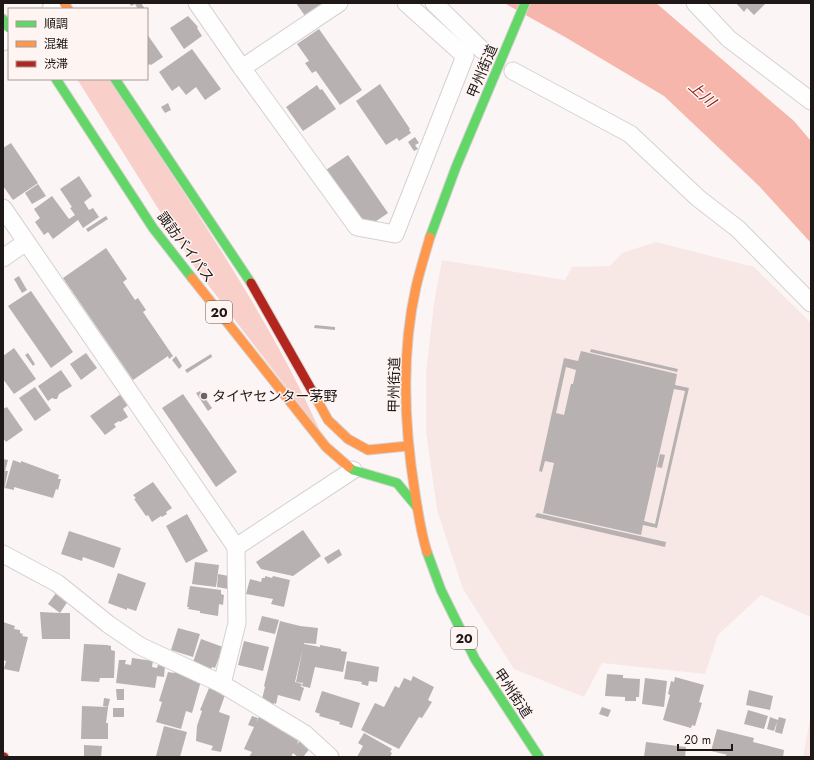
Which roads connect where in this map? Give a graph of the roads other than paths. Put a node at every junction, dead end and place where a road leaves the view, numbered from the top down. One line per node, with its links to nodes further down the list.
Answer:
1 (197, 3): 8 (street)
2 (339, 3): 8 (street)
3 (406, 3): 8 (street)
4 (434, 3): 7 (street)
5 (525, 3): 17 (highway, 甲州街道 / 20)
6 (695, 3): 12 (street)
7 (482, 50)
8 (242, 68)
9 (514, 71): 16 (street)
10 (57, 80): 18 (highway, 諏訪バイパス / 20)
11 (116, 80): 17 (highway)
12 (811, 102)
13 (3, 208): 14 (street)
14 (26, 242): 15 (street); 20 (street)
15 (3, 258)
16 (811, 303)
17 (408, 446): 19 (highway, 甲州街道 / 20)
18 (353, 470): 19 (highway, 諏訪バイパス / 20); 20 (street)
19 (417, 507): 24 (highway, 甲州街道 / 20)
20 (236, 547): 22 (street)
21 (3, 554): 22 (street)
22 (222, 684): 23 (street)
23 (330, 757)
24 (539, 757)

